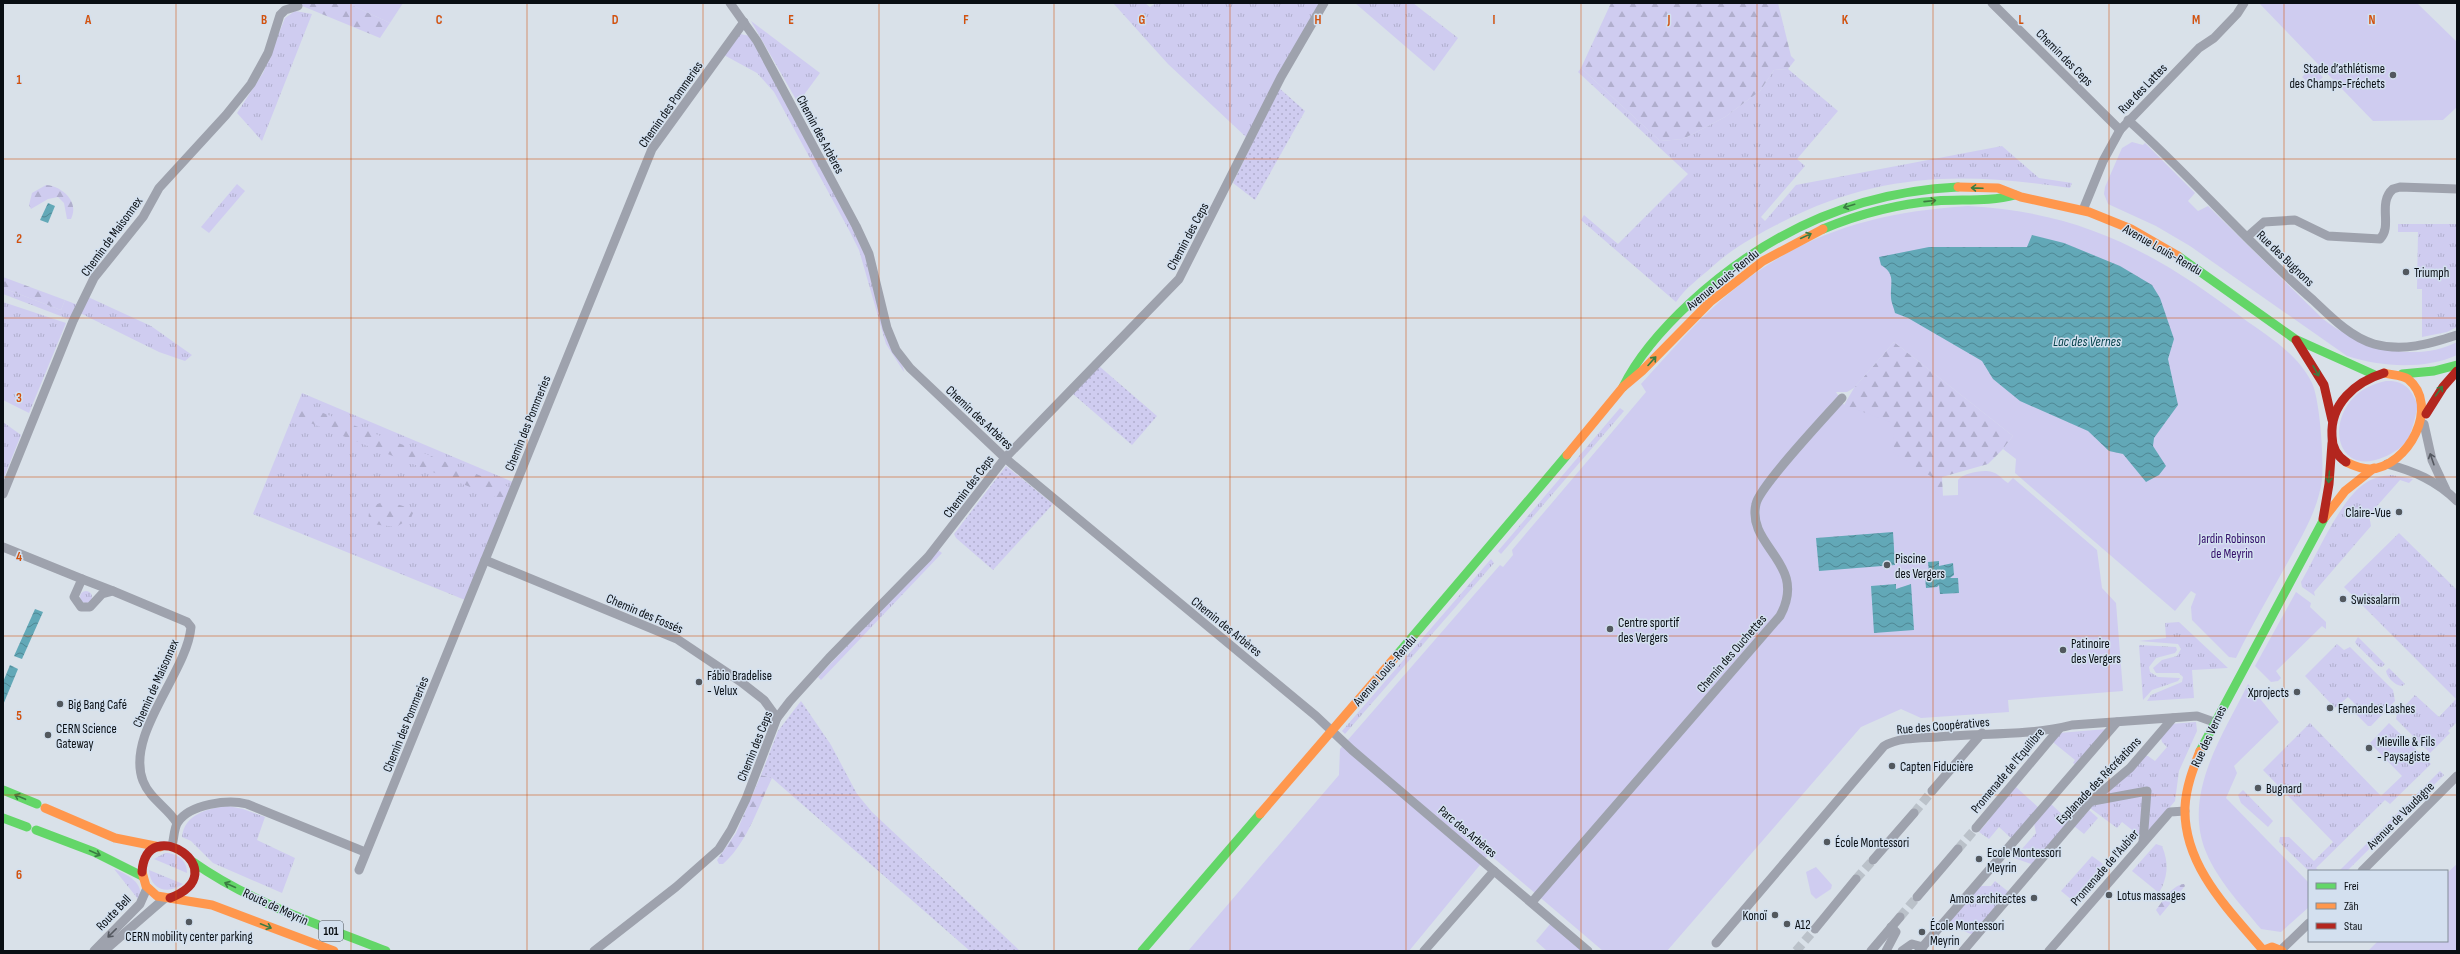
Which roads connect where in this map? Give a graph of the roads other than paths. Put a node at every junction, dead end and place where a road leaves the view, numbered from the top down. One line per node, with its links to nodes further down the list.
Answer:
1 (730, 3): 6 (street, Chemin des Arbères)
2 (1324, 3): 23 (street, Chemin des Ceps)
3 (1992, 3): 8 (street, Chemin des Ceps)
4 (2244, 3): 7 (street, Rue des Lattes)
5 (298, 6): 27 (street, Chemin de Maisonnex)
6 (744, 22): 23 (street, Chemin des Arbères); 31 (street, Chemin des Pommeries)
7 (2128, 120): 8 (street, Rue des Lattes); 11 (street, Rue des Bugnons)
8 (2120, 130): 10 (street, Rue des Lattes)
9 (2457, 189): 11 (street)
10 (2083, 210): 13 (main road, Avenue Louis-Rendu); 39 (main road, Avenue Louis-Rendu)
11 (2246, 237): 12 (street, Rue des Bugnons)
12 (2457, 335)
13 (2295, 339): 17 (main road, Avenue Louis-Rendu); 20 (main road, Avenue Louis-Rendu, one-way to 20)
14 (2457, 365): 16 (main road)
15 (2457, 371): 19 (main road, one-way to 15)
16 (2398, 374): 17 (main road); 19 (main road)
17 (2375, 375): 20 (main road)
18 (1842, 398): 65 (street, Chemin des Ouchettes)
19 (2426, 414): 21 (main road)
20 (2332, 420): 22 (main road)
21 (2424, 424): 24 (main road); 26 (street, one-way to 21)
22 (2332, 438): 25 (main road); 29 (main road, Rue des Vernes, one-way to 29)
23 (1005, 458): 34 (street, Chemin des Ceps); 39 (street, Chemin des Arbères)
24 (2388, 464): 25 (main road); 26 (street)
25 (2374, 468): 29 (main road, Rue des Vernes)
26 (2446, 491): 28 (street)
27 (3, 494)
28 (2457, 501)
29 (2322, 522): 37 (main road, Rue des Vernes)
30 (3, 547): 32 (street, Chemin de Maisonnex)
31 (485, 560): 34 (street, Chemin des Fossés); 54 (street, Chemin des Pommeries)
32 (82, 579): 33 (street, Chemin de Maisonnex); 33 (street)
33 (113, 591): 48 (street, Chemin de Maisonnex)
34 (777, 718): 76 (street, Chemin des Ceps)
35 (2173, 718): 36 (street, Rue des Coopératives); 37 (street, Rue des Coopératives); 44 (street, Esplanade des Récréations)
36 (2117, 722): 38 (street, Rue des Coopératives); 71 (street, Esplanade des Récréations)
37 (2214, 722): 45 (main road, Rue des Vernes)
38 (2059, 728): 40 (street, Rue des Coopératives); 49 (street, Promenade de l'Equilibre)
39 (1332, 730): 59 (street, Parc des Arbères); 77 (main road, Avenue Louis-Rendu)
40 (1982, 733): 43 (street); 70 (street, Rue des Coopératives)
41 (2457, 776): 58 (street, Avenue de Vaudagne)
42 (3, 790): 52 (main road, one-way to 42)
43 (1932, 792)
44 (2092, 801): 50 (street); 83 (street, Esplanade des Récréations)
45 (2185, 811): 50 (street, Promenade de l'Aubier); 85 (main road, Rue des Vernes)
46 (1914, 813): 55 (street)
47 (3, 818): 60 (main road, one-way to 60)
48 (177, 823): 51 (street); 54 (street)
49 (1976, 828)
50 (2143, 842): 84 (street, Promenade de l'Aubier)
51 (172, 846): 52 (main road); 56 (main road, Route de Meyrin / 101)
52 (160, 847): 60 (main road)
53 (1958, 849): 63 (street)
54 (365, 852): 57 (street, Chemin des Pommeries)
55 (1873, 860)
56 (193, 862): 64 (main road); 75 (main road, Route de Meyrin / 101, one-way to 56)
57 (359, 870)
58 (2363, 870)
59 (1494, 871): 65 (street, Parc des Arbères); 78 (street)
60 (142, 876): 62 (main road)
61 (1856, 879): 69 (street)
62 (147, 888): 64 (main road, Route de Meyrin / 101); 72 (street, Route Bell, one-way to 72)
63 (1917, 897)
64 (168, 898): 73 (street, Route Bell); 74 (main road, Route de Meyrin / 101, one-way to 74)
65 (1532, 902): 79 (street, Parc des Arbères)
66 (1900, 917): 68 (street)
67 (2308, 924): 86 (street)
68 (1891, 927): 80 (street); 81 (street)
69 (1815, 929)
70 (1716, 943)
71 (1921, 949): 82 (street)
72 (94, 951)
73 (104, 951)
74 (334, 951)
75 (386, 951)
76 (594, 951)
77 (1142, 951)
78 (1424, 951)
79 (1588, 951)
80 (1871, 951)
81 (1886, 951)
82 (1902, 951)
83 (1963, 951)
84 (2048, 951)
85 (2262, 951): 86 (main road)
86 (2281, 951)

